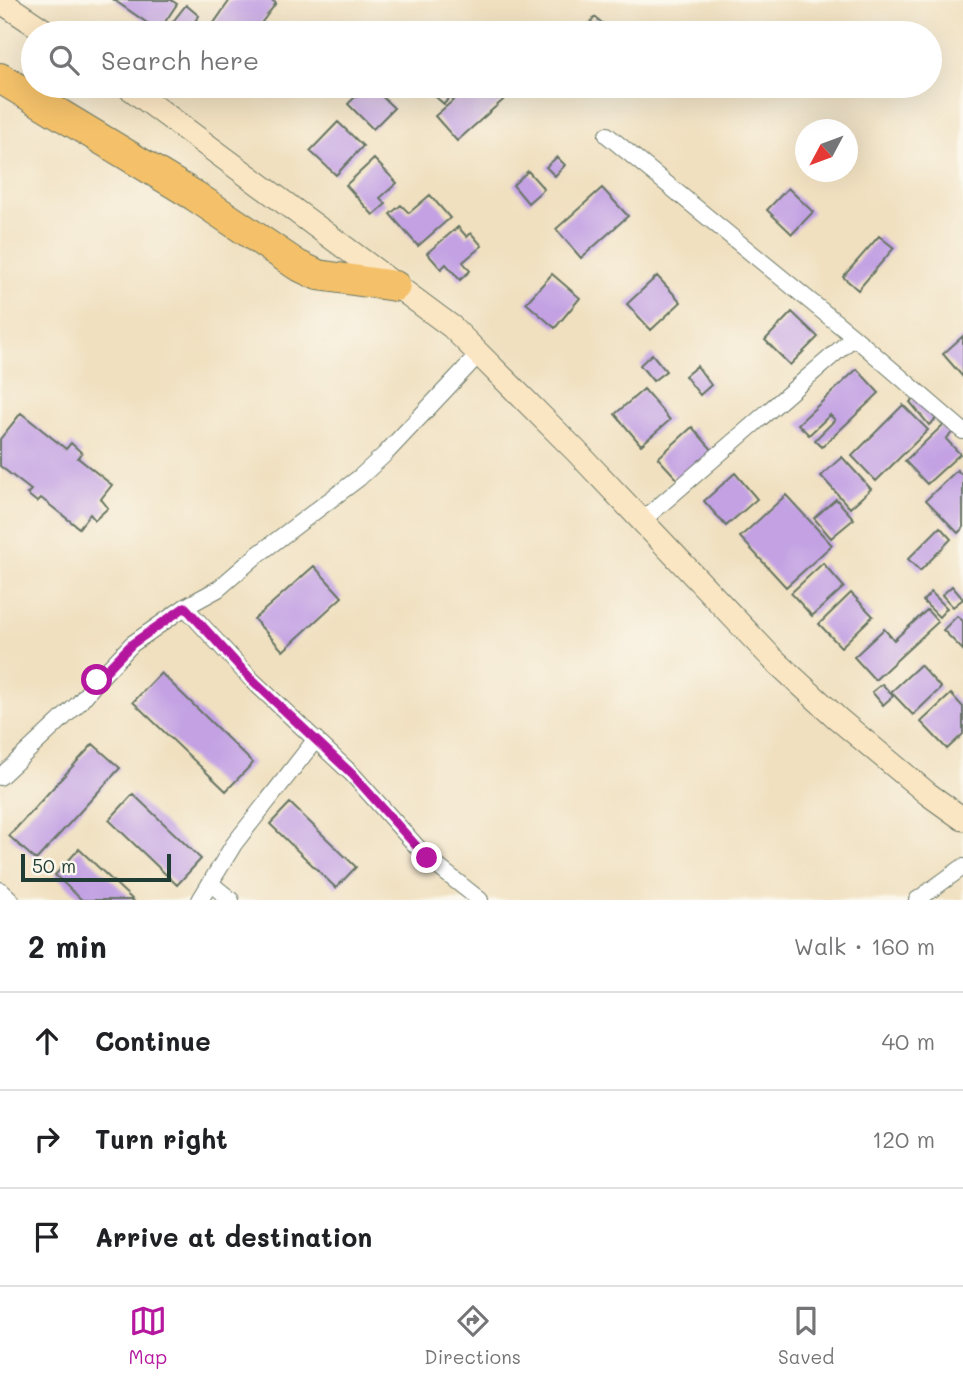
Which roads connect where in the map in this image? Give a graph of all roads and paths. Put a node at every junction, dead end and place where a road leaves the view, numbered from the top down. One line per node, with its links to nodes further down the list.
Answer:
1 (0, 1): 2 (main road)
2 (30, 21)
3 (0, 78): 4 (highway)
4 (21, 91)
5 (33, 98): 8 (highway)
6 (143, 98): 8 (main road)
7 (607, 135): 9 (street)
8 (395, 286): 10 (main road)
9 (854, 337): 11 (street); 12 (street)
10 (480, 353): 12 (main road); 13 (street)
11 (963, 431)
12 (643, 520): 16 (main road)
13 (185, 607): 14 (street); 15 (street)
14 (316, 739): 18 (street); 23 (street)
15 (0, 777)
16 (963, 819)
17 (963, 867): 24 (street)
18 (210, 883): 21 (street); 22 (street)
19 (0, 890): 20 (street)
20 (11, 900)
21 (200, 900)
22 (231, 900)
23 (480, 900)
24 (917, 900)

